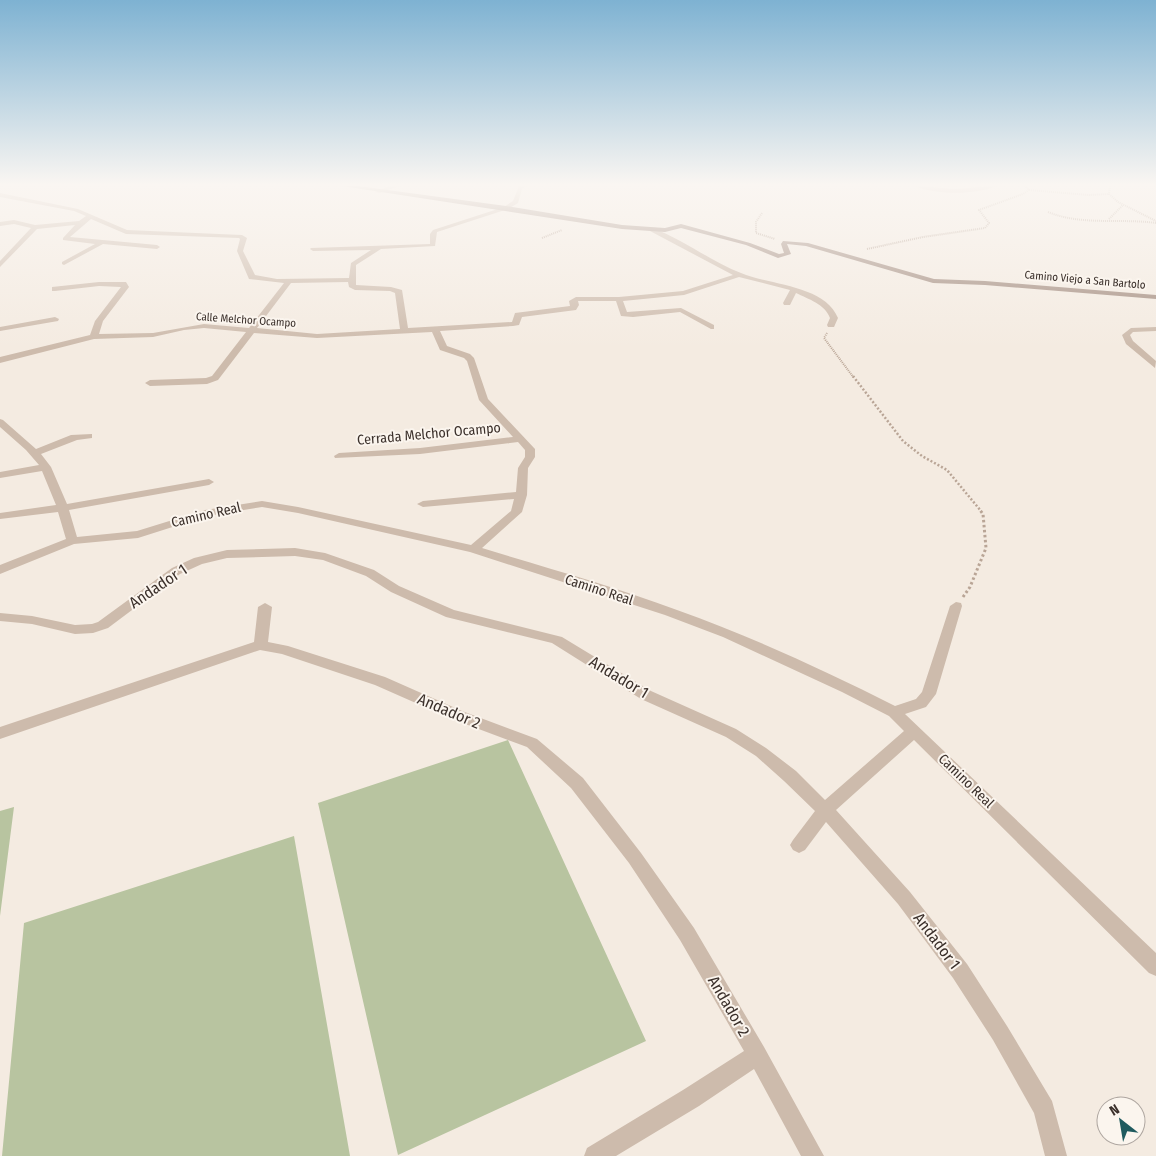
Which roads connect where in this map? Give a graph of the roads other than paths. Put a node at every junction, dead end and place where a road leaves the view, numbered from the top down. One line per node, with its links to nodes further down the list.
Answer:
1 (23, 240): 12 (street)
2 (73, 240): 7 (street)
3 (243, 240): 14 (street)
4 (434, 240): 8 (street)
5 (671, 240): 13 (street)
6 (733, 240): 18 (street, Camino Viejo a San Bartolo)
7 (101, 243): 9 (street); 11 (street)
8 (380, 247): 10 (street); 15 (street)
9 (157, 248)
10 (313, 249)
11 (64, 263)
12 (0, 265)
13 (739, 275): 17 (street); 19 (street, Calle Melchor Ocampo)
14 (290, 280): 15 (street); 27 (street)
15 (351, 280): 28 (street)
16 (55, 289): 29 (street)
17 (794, 289): 20 (street); 22 (street)
18 (1156, 297)
19 (619, 299): 23 (street); 25 (street, Calle Melchor Ocampo)
20 (787, 303)
21 (56, 319): 24 (street)
22 (831, 325)
23 (711, 327)
24 (0, 329)
25 (435, 329): 28 (street, Calle Melchor Ocampo); 35 (street)
26 (1156, 329): 31 (street)
27 (251, 330): 28 (street, Calle Melchor Ocampo); 29 (street, Calle Melchor Ocampo); 32 (street)
28 (404, 330)
29 (94, 337): 30 (street, Calle Melchor Ocampo)
30 (0, 360)
31 (1155, 365)
32 (150, 383)
33 (0, 422): 36 (street)
34 (88, 436): 36 (street)
35 (522, 439): 37 (street, Cerrada Melchor Ocampo); 41 (street)
36 (34, 453): 38 (street)
37 (339, 456)
38 (46, 467): 39 (street); 43 (street)
39 (0, 475)
40 (209, 482): 43 (street)
41 (521, 495): 42 (street); 46 (street)
42 (423, 504)
43 (62, 508): 44 (street); 45 (street)
44 (0, 516)
45 (72, 542): 46 (street, Camino Real); 47 (street, Camino Real)
46 (473, 549): 52 (street, Camino Real)
47 (0, 570)
48 (956, 606): 52 (street)
49 (266, 607): 51 (street)
50 (0, 617): 55 (street, Andador 1)
51 (260, 645): 54 (street, Andador 2); 58 (street, Andador 2)
52 (894, 712): 53 (street, Camino Real)
53 (914, 732): 55 (street); 57 (street, Camino Real)
54 (0, 733)
55 (825, 810): 56 (street); 61 (street, Andador 1)
56 (799, 845)
57 (1156, 966)
58 (758, 1054): 59 (street); 60 (street, Andador 2)
59 (595, 1156)
60 (813, 1156)
61 (1056, 1156)

